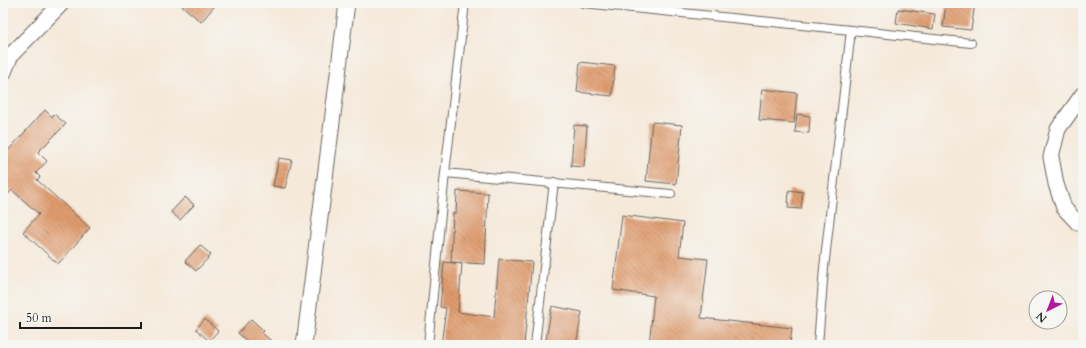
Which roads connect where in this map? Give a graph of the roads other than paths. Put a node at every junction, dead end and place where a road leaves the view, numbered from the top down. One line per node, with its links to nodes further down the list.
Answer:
1 (62, 3): 7 (street)
2 (347, 3): 13 (street)
3 (465, 3): 9 (lane)
4 (583, 3): 5 (lane)
5 (851, 30): 6 (lane); 16 (lane)
6 (971, 43)
7 (3, 74)
8 (1083, 94): 12 (street)
9 (445, 173): 10 (lane); 14 (lane)
10 (554, 182): 11 (lane); 15 (lane)
11 (671, 194)
12 (1083, 223)
13 (304, 345)
14 (428, 345)
15 (535, 345)
16 (818, 345)

